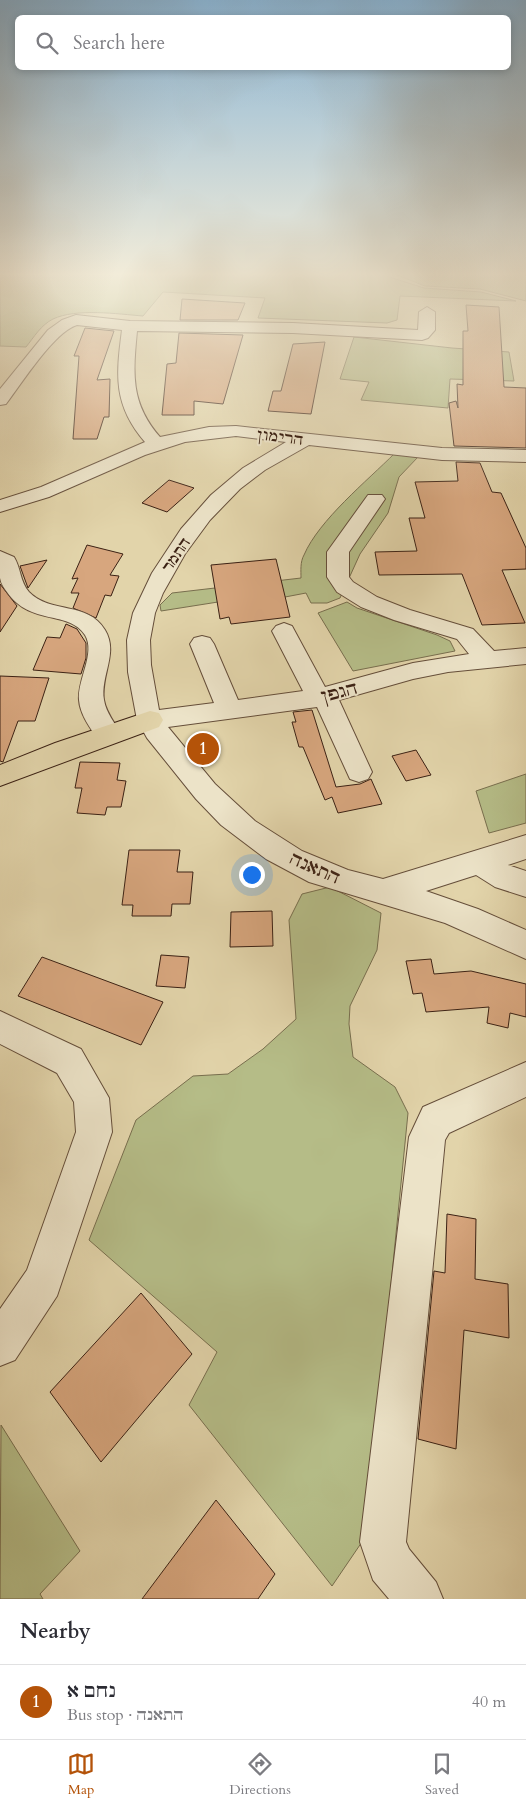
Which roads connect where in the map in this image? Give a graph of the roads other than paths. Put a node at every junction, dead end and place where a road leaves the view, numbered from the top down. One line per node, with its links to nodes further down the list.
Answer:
1 (39, 350): 3 (street)
2 (127, 350): 5 (street)
3 (0, 400)
4 (304, 440): 5 (street, הרימון); 6 (street, הרימון); 16 (street, התמר)
5 (156, 444): 8 (street, הרימון)
6 (526, 456)
7 (375, 499): 13 (street)
8 (0, 506)
9 (0, 558): 17 (street)
10 (284, 631): 14 (street)
11 (202, 644): 15 (street)
12 (526, 656): 13 (street, הגפן)
13 (488, 659): 14 (street, הגפן)
14 (322, 697): 15 (street, הגפן); 18 (street)
15 (230, 711): 16 (street, הגפן)
16 (150, 720): 17 (main road); 23 (street, התאנה)
17 (108, 734): 19 (main road)
18 (358, 772)
19 (0, 776)
20 (526, 847): 21 (street)
21 (480, 862): 22 (street); 23 (street)
22 (526, 884)
23 (383, 892): 24 (street, התאנה)
24 (526, 946)
25 (0, 1027): 27 (street)
26 (526, 1079): 28 (street)
27 (0, 1346)
28 (419, 1599)

